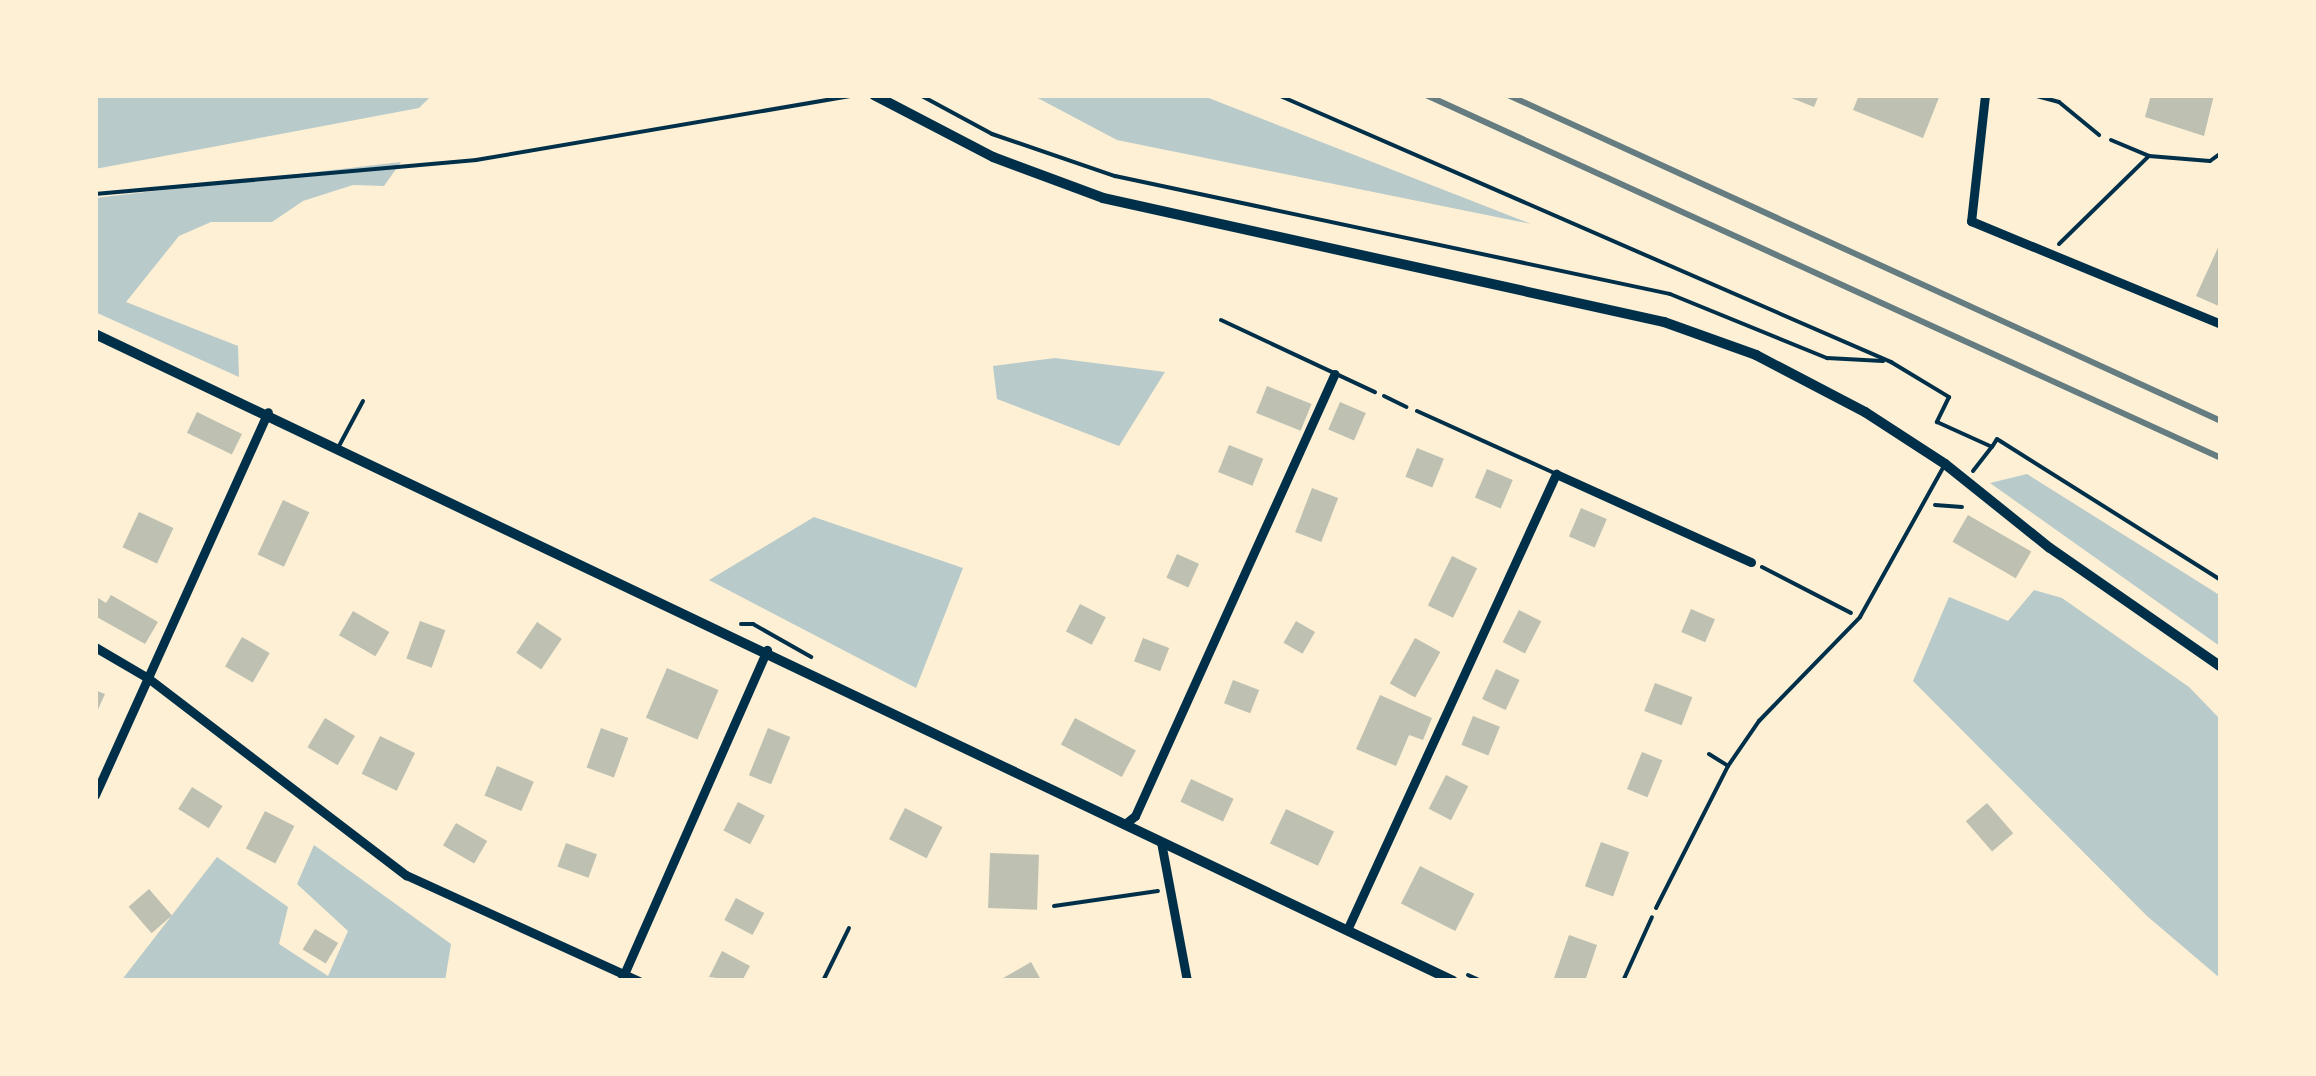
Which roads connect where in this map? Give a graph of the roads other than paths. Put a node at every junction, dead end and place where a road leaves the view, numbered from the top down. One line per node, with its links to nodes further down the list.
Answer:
1 (874, 95): 14 (street)
2 (1985, 95): 6 (street)
3 (2033, 95): 4 (lane)
4 (2099, 134)
5 (1220, 320): 8 (lane)
6 (2221, 324)
7 (95, 334): 12 (street)
8 (1334, 374): 9 (lane); 24 (street)
9 (1374, 392)
10 (363, 401): 13 (lane)
11 (1417, 411): 15 (lane)
12 (268, 412): 13 (street); 20 (street)
13 (339, 446): 18 (street)
14 (1945, 464): 19 (street); 22 (lane)
15 (1556, 474): 16 (street); 28 (street)
16 (1751, 562)
17 (95, 647): 20 (street)
18 (767, 650): 24 (street); 29 (street)
19 (2221, 667)
20 (148, 678): 23 (street); 29 (street)
21 (1709, 754): 22 (lane)
22 (1728, 766): 26 (lane)
23 (95, 795)
24 (1125, 824): 25 (street)
25 (1161, 842): 28 (street); 32 (street)
26 (1656, 908)
27 (850, 928): 31 (lane)
28 (1347, 930): 33 (street)
29 (623, 977): 30 (street)
30 (639, 981)
31 (823, 981)
32 (1187, 981)
33 (1453, 981)

